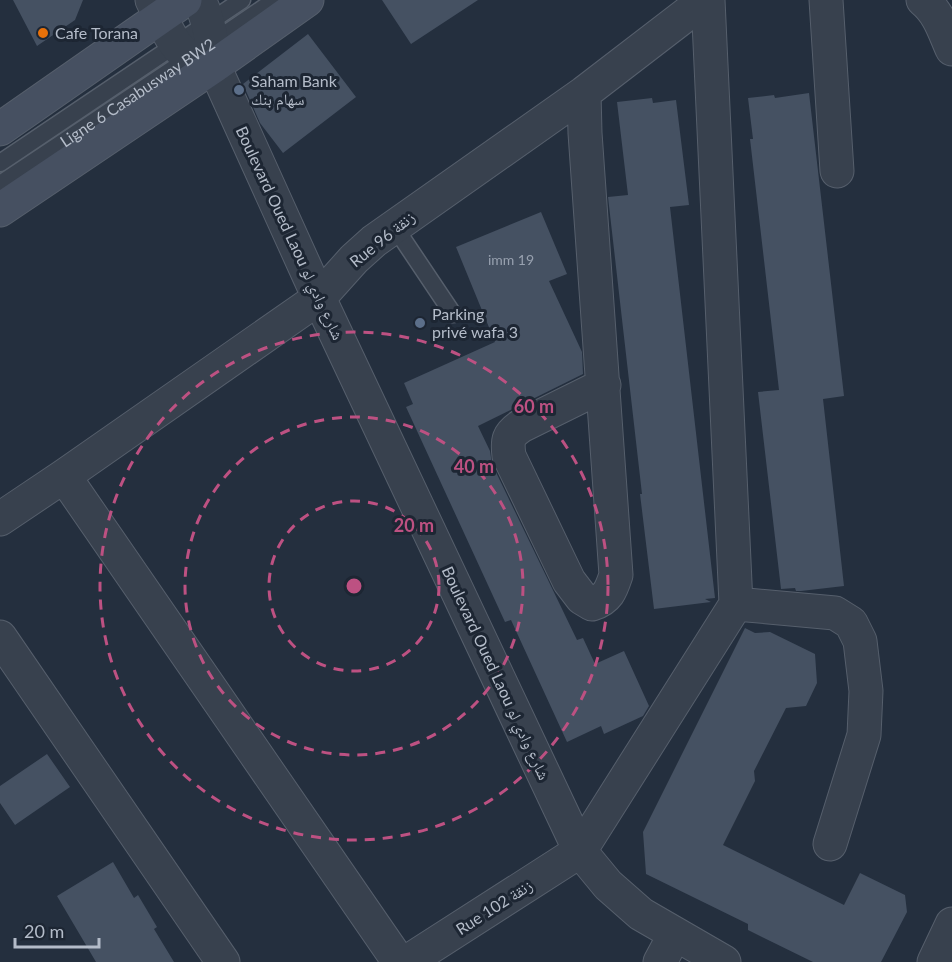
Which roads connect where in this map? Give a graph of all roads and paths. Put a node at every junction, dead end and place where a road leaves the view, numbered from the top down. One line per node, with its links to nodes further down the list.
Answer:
1 (242, 0): 8 (lane, Ligne 6 Casabusway BW2)
2 (275, 0): 8 (lane, Ligne 6 Casabusway BW2)
3 (307, 0): 8 (main road)
4 (707, 0): 10 (street, Rue 96 زنقة); 22 (street)
5 (826, 0): 13 (street)
6 (923, 0): 9 (street)
7 (166, 6): 8 (street, Boulevard Oued Laou شارع وادي لو); 11 (main road)
8 (200, 39): 12 (lane, Ligne 6 Casabusway BW2); 14 (lane, Ligne 6 Casabusway BW2); 15 (main road); 17 (street, Boulevard Oued Laou شارع وادي لو)
9 (952, 49)
10 (584, 93): 16 (street, Rue 96 زنقة); 19 (street)
11 (0, 129)
12 (0, 163)
13 (837, 171)
14 (0, 184)
15 (0, 210)
16 (394, 226): 17 (street, Rue 96 زنقة); 18 (lane)
17 (319, 298): 20 (street, Rue 96 زنقة); 25 (street, Boulevard Oued Laou شارع وادي لو)
18 (453, 314)
19 (604, 385): 19 (street)
20 (64, 476): 21 (street, Rue 96 زنقة); 29 (street)
21 (0, 519)
22 (736, 604): 24 (street); 25 (street)
23 (0, 637): 28 (street)
24 (830, 844)
25 (580, 852): 27 (street, Boulevard Oued Laou شارع وادي لو); 30 (street, Rue 102 زنقة)
26 (952, 924): 33 (street)
27 (675, 934): 31 (street); 32 (street, Boulevard Oued Laou شارع وادي لو)
28 (223, 962)
29 (399, 962)
30 (407, 962)
31 (660, 962)
32 (724, 962)
33 (934, 962)

